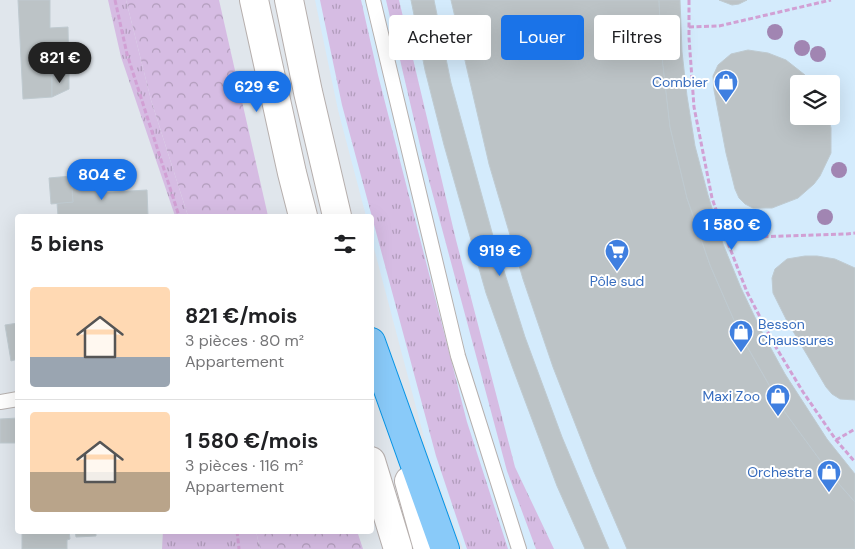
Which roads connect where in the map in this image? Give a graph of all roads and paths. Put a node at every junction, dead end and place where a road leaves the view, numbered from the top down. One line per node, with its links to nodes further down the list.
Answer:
1 (115, 0): 8 (path)
2 (254, 0): 9 (main road)
3 (290, 0): 10 (main road)
4 (373, 0): 26 (lane)
5 (689, 0): 7 (path)
6 (831, 0): 7 (path)
7 (689, 27): 12 (path)
8 (178, 214)
9 (302, 214)
10 (337, 214)
11 (855, 232): 12 (path)
12 (726, 238): 18 (path)
13 (374, 350): 25 (highway)
14 (374, 353): 24 (main road)
15 (15, 400): 16 (lane)
16 (0, 402)
17 (855, 429): 18 (path)
18 (836, 440): 19 (path)
19 (855, 462)
20 (374, 471): 23 (main road)
21 (238, 534): 22 (path)
22 (239, 549)
23 (398, 549)
24 (428, 549)
25 (445, 549)
26 (519, 549)

